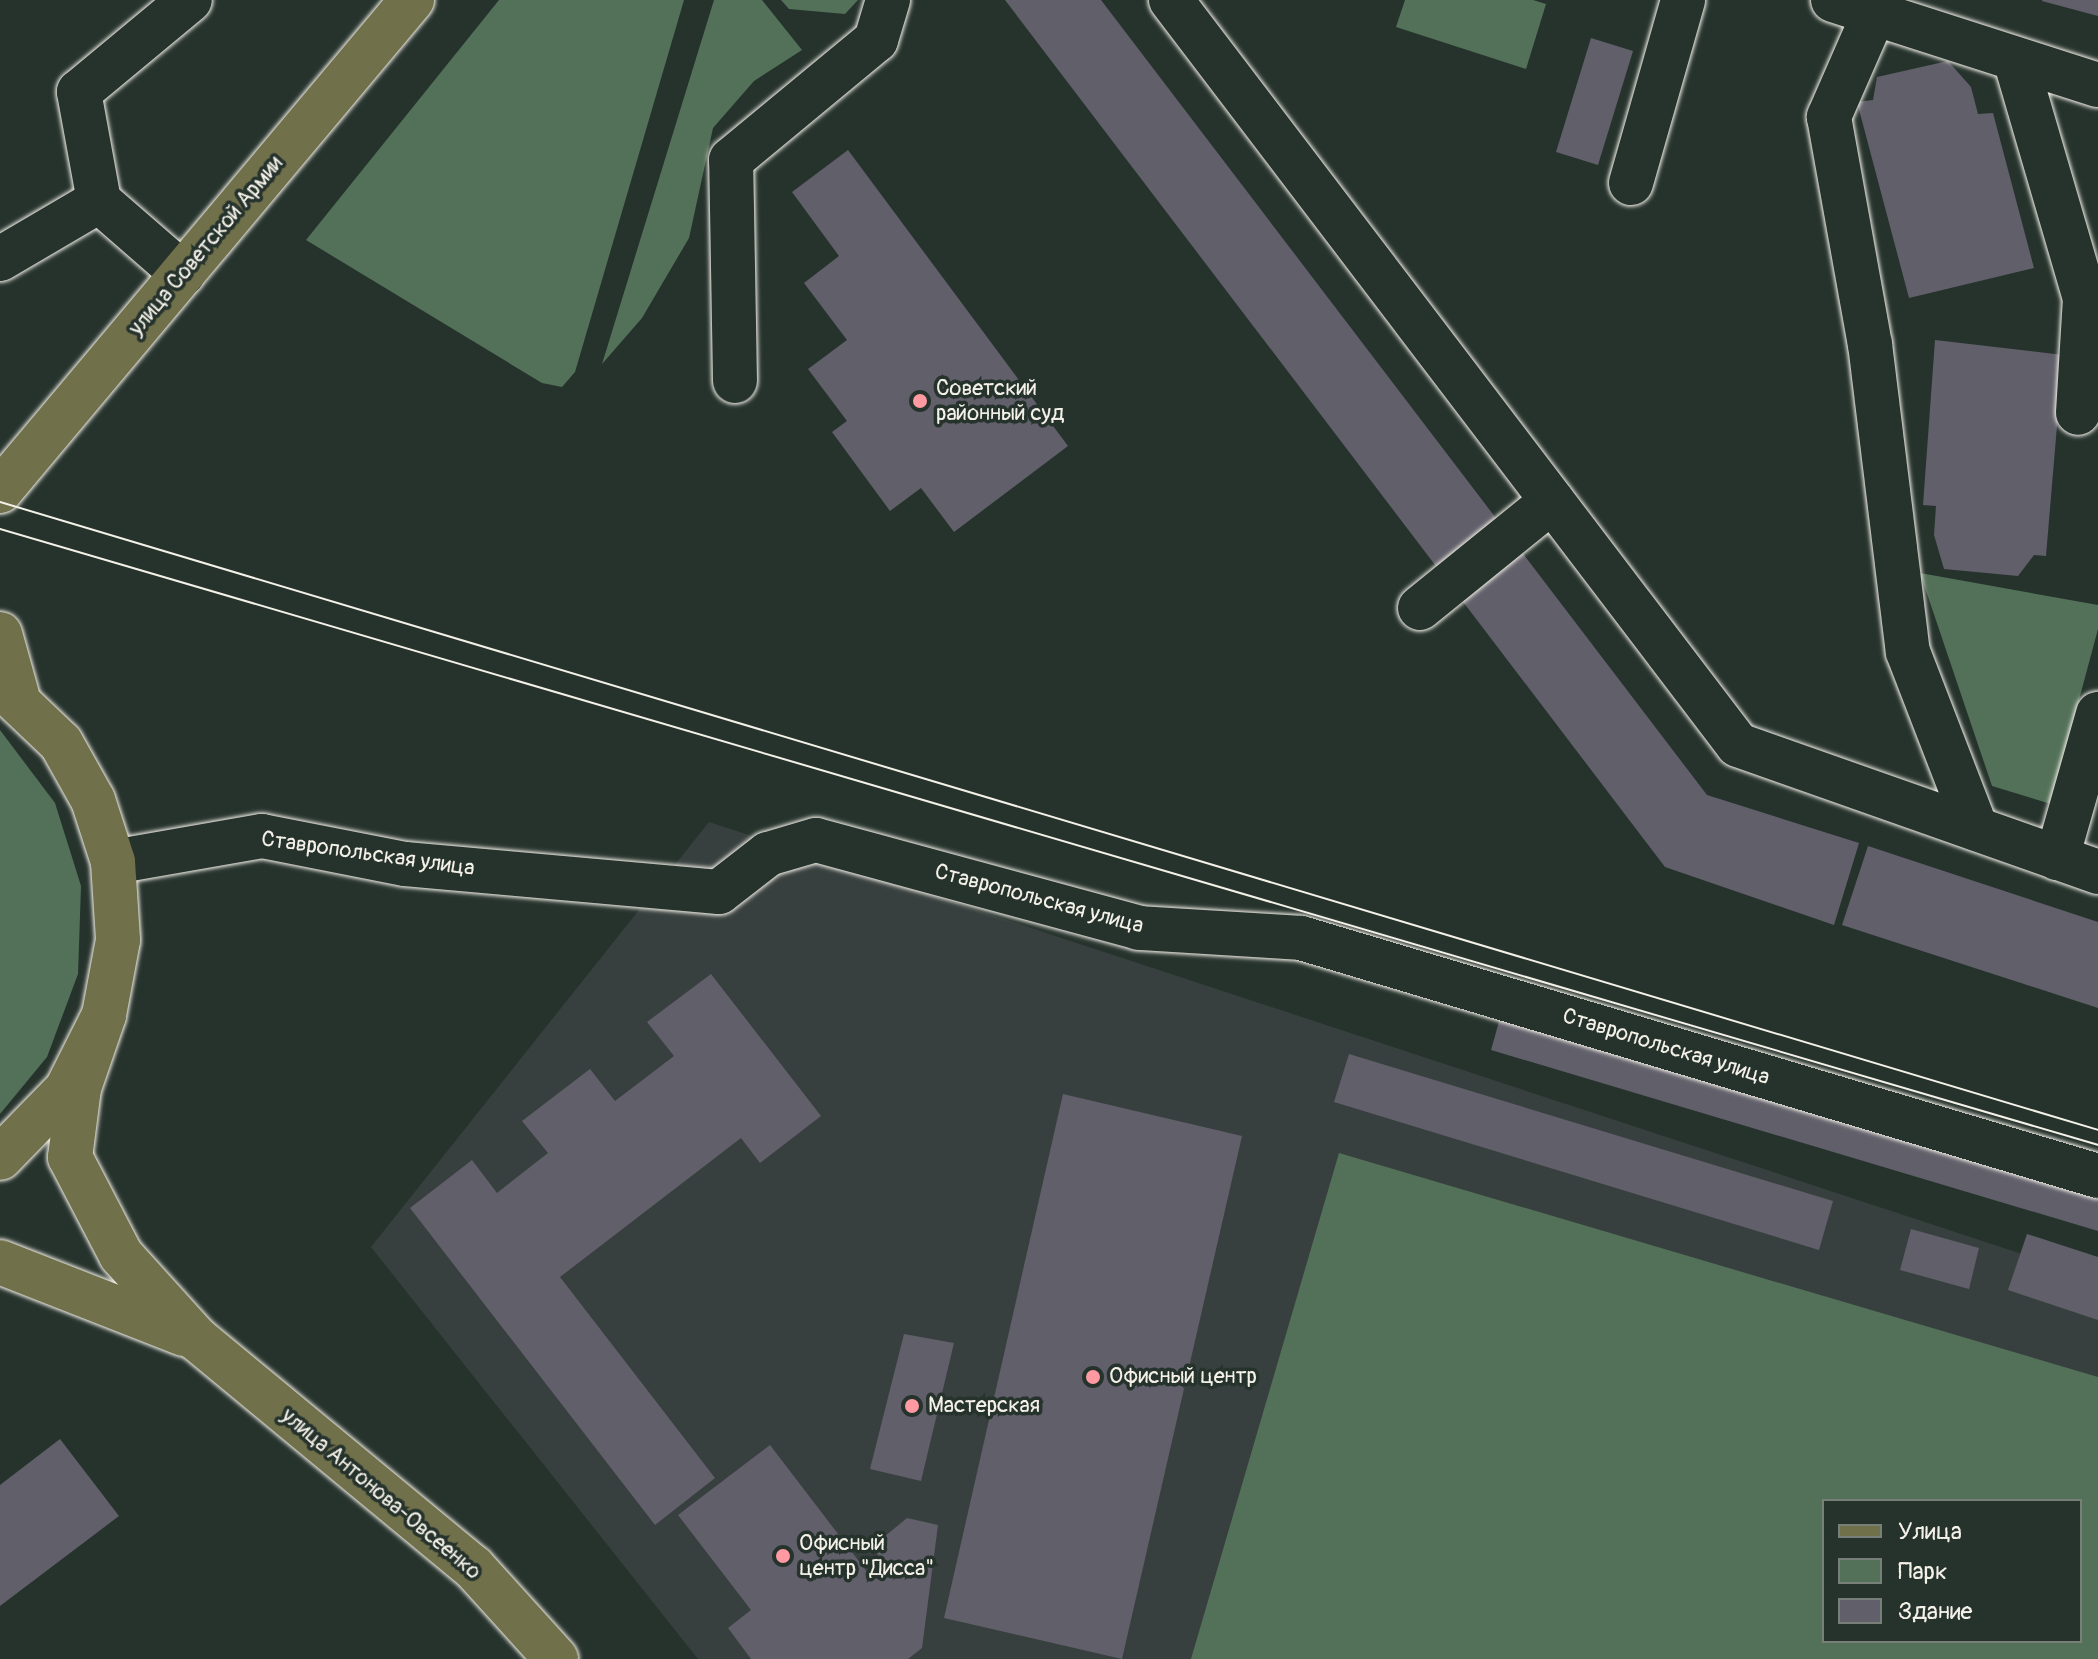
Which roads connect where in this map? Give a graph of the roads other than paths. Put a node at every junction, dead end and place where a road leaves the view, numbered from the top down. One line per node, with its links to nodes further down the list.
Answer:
1 (190, 0): 11 (street)
2 (412, 0): 13 (main road, улица Советской Армии)
3 (888, 0): 14 (street)
4 (1171, 0): 17 (street)
5 (1683, 0): 10 (street)
6 (1833, 0): 7 (street)
7 (1878, 7): 8 (street); 22 (street)
8 (2015, 59): 9 (street); 15 (street)
9 (2098, 85)
10 (1631, 183)
11 (99, 201): 12 (street); 13 (street)
12 (0, 259)
13 (183, 274): 16 (main road, улица Советской Армии)
14 (735, 381)
15 (2078, 413)
16 (0, 491)
17 (1552, 501): 18 (street); 22 (street)
18 (1420, 608)
19 (0, 634): 20 (main road)
20 (8, 690): 24 (main road)
21 (2098, 714): 23 (street)
22 (1976, 828): 23 (street)
23 (2057, 858): 25 (street)
24 (113, 862): 26 (main road); 28 (street, Ставропольская улица)
25 (2098, 872)
26 (104, 1015): 27 (main road); 30 (main road, улица Антонова-Овсеенко)
27 (0, 1158)
28 (2098, 1176)
29 (0, 1262): 30 (main road, улица Антонова-Овсеенко)
30 (197, 1339): 31 (main road, улица Антонова-Овсеенко)
31 (556, 1659)

